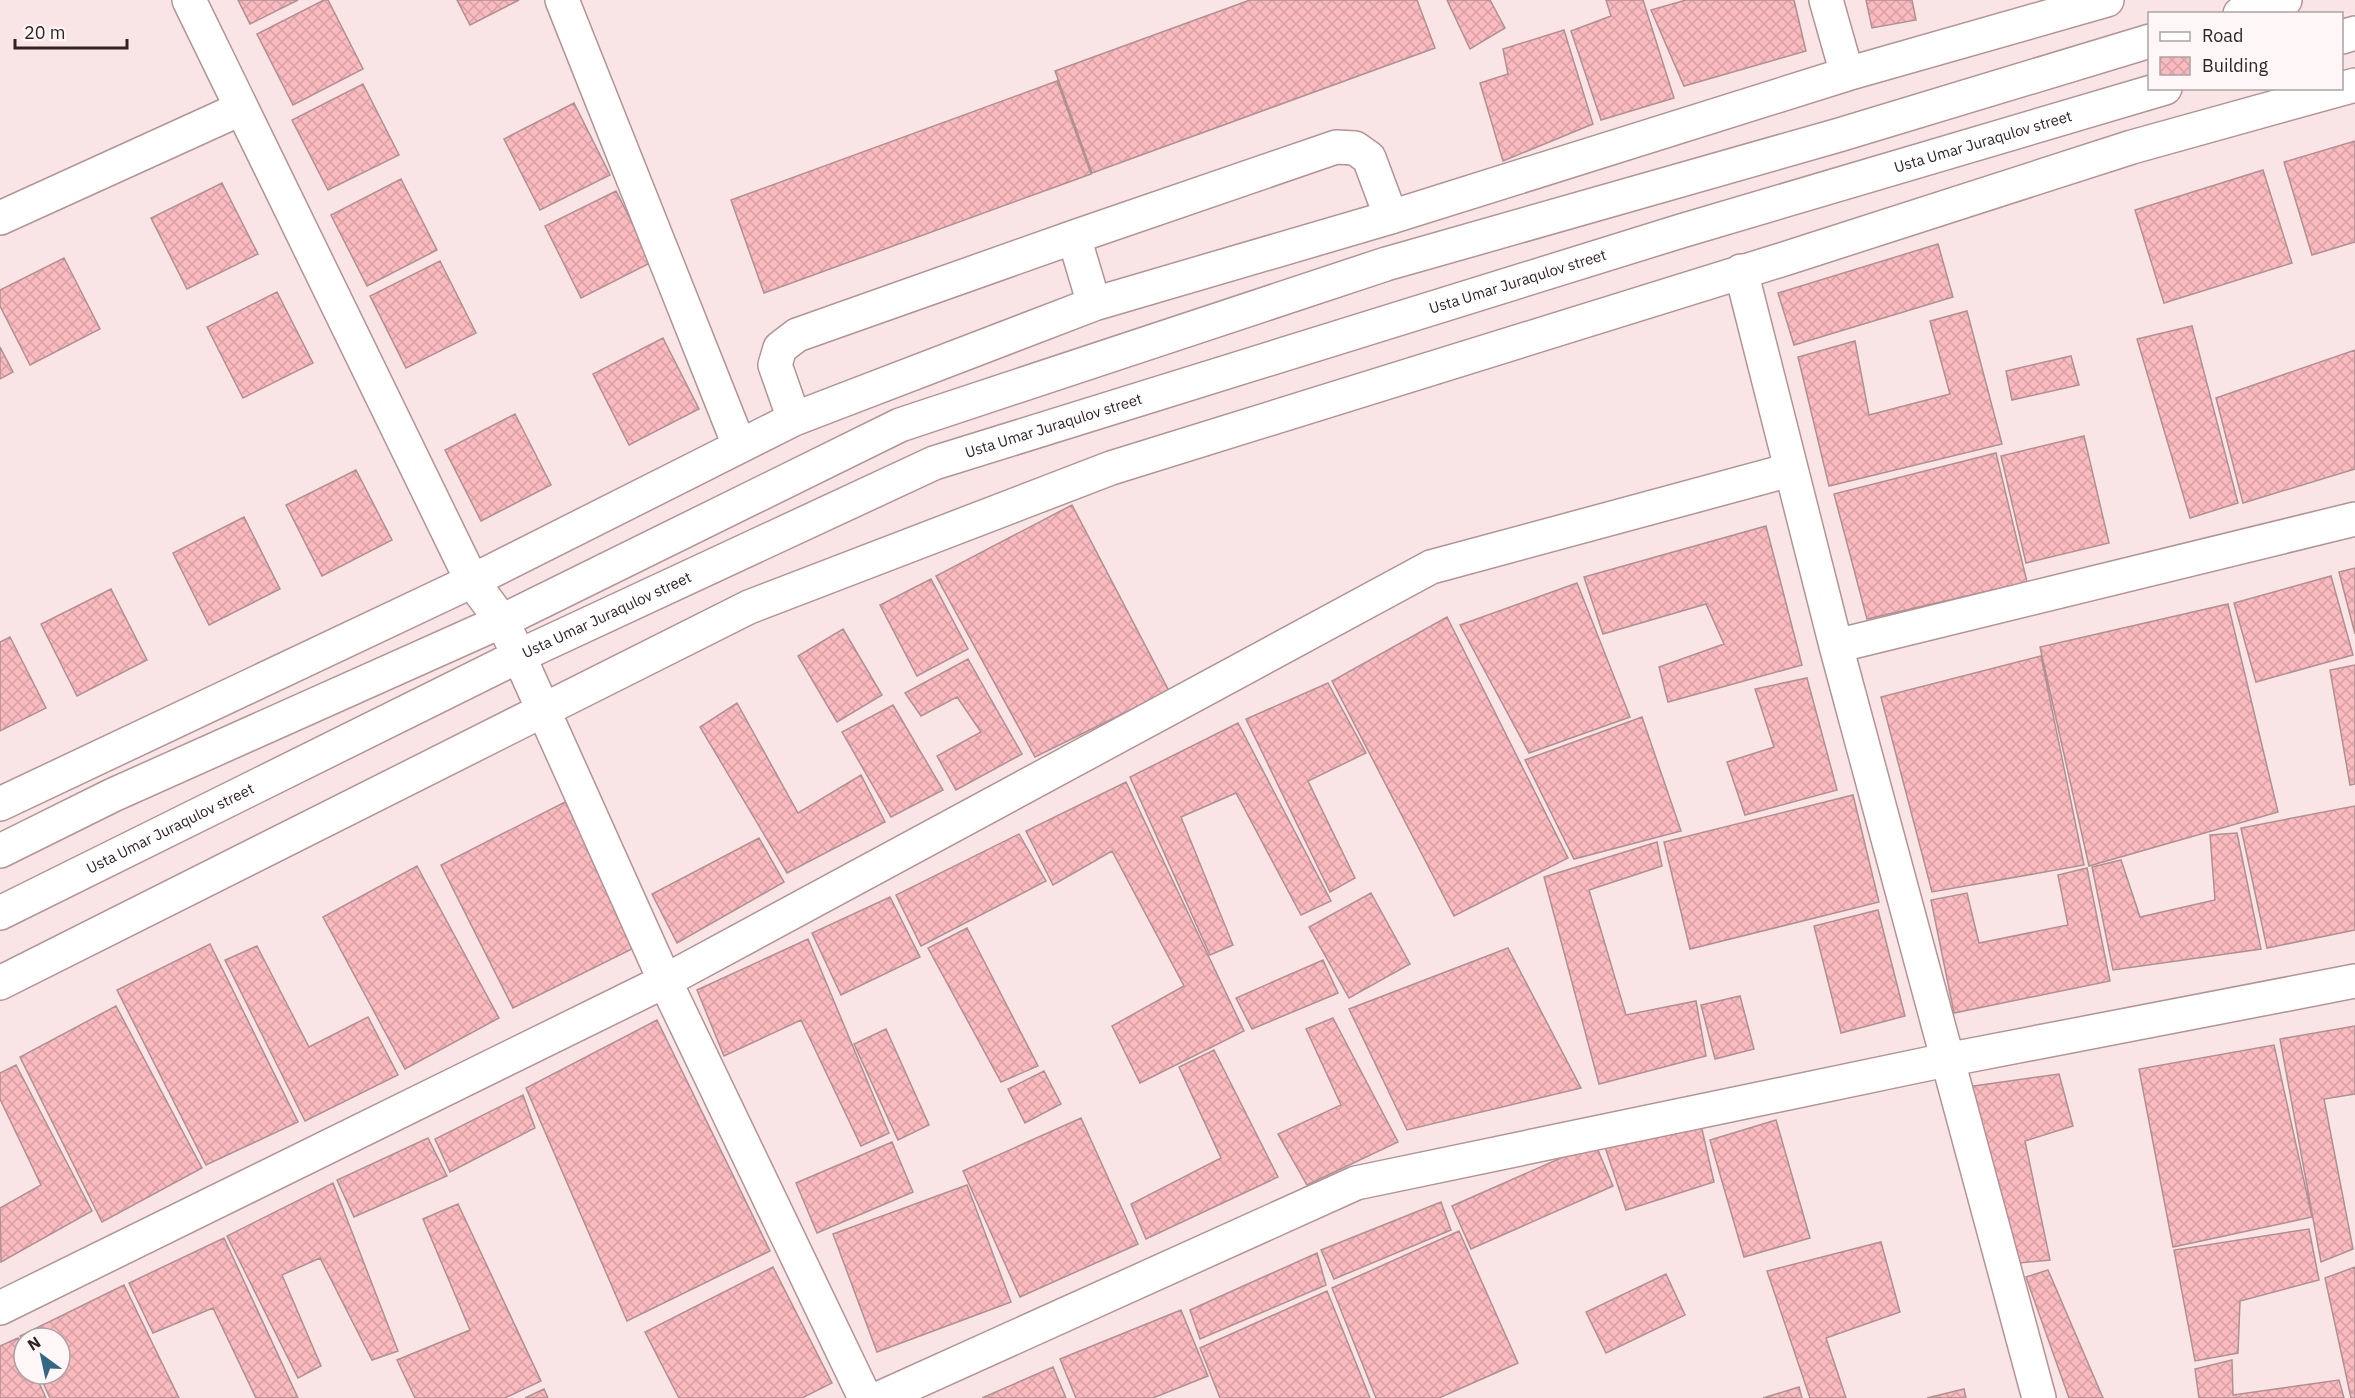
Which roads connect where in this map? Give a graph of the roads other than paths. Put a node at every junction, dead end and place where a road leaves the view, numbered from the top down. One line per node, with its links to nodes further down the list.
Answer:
1 (189, 0): 11 (street)
2 (562, 0): 18 (street)
3 (1826, 0): 8 (street)
4 (2107, 0): 8 (street)
5 (2285, 0): 6 (street)
6 (2246, 12)
7 (2148, 42): 22 (street)
8 (1847, 74): 12 (street)
9 (2158, 90): 24 (street, Usta Umar Juraqulov street)
10 (2337, 90): 15 (street)
11 (240, 109): 13 (street); 21 (street)
12 (1391, 217): 14 (street); 16 (street)
13 (0, 218)
14 (1074, 237): 16 (street); 17 (street)
15 (1741, 271): 19 (street); 25 (street)
16 (1094, 304): 17 (street)
17 (794, 419): 18 (street)
18 (739, 445): 21 (street)
19 (1790, 470): 23 (street); 29 (street)
20 (2355, 519): 23 (street)
21 (472, 581): 22 (street); 26 (street)
22 (502, 621): 24 (street); 27 (street)
23 (1836, 646): 32 (street)
24 (519, 656): 25 (street); 28 (street, Usta Umar Juraqulov street)
25 (544, 710): 29 (street); 31 (street)
26 (0, 804)
27 (0, 851)
28 (0, 913)
29 (665, 981): 33 (street); 34 (street)
30 (2355, 981): 32 (street)
31 (0, 983)
32 (1946, 1060): 35 (street); 36 (street)
33 (0, 1308)
34 (865, 1398)
35 (880, 1398)
36 (2039, 1398)

